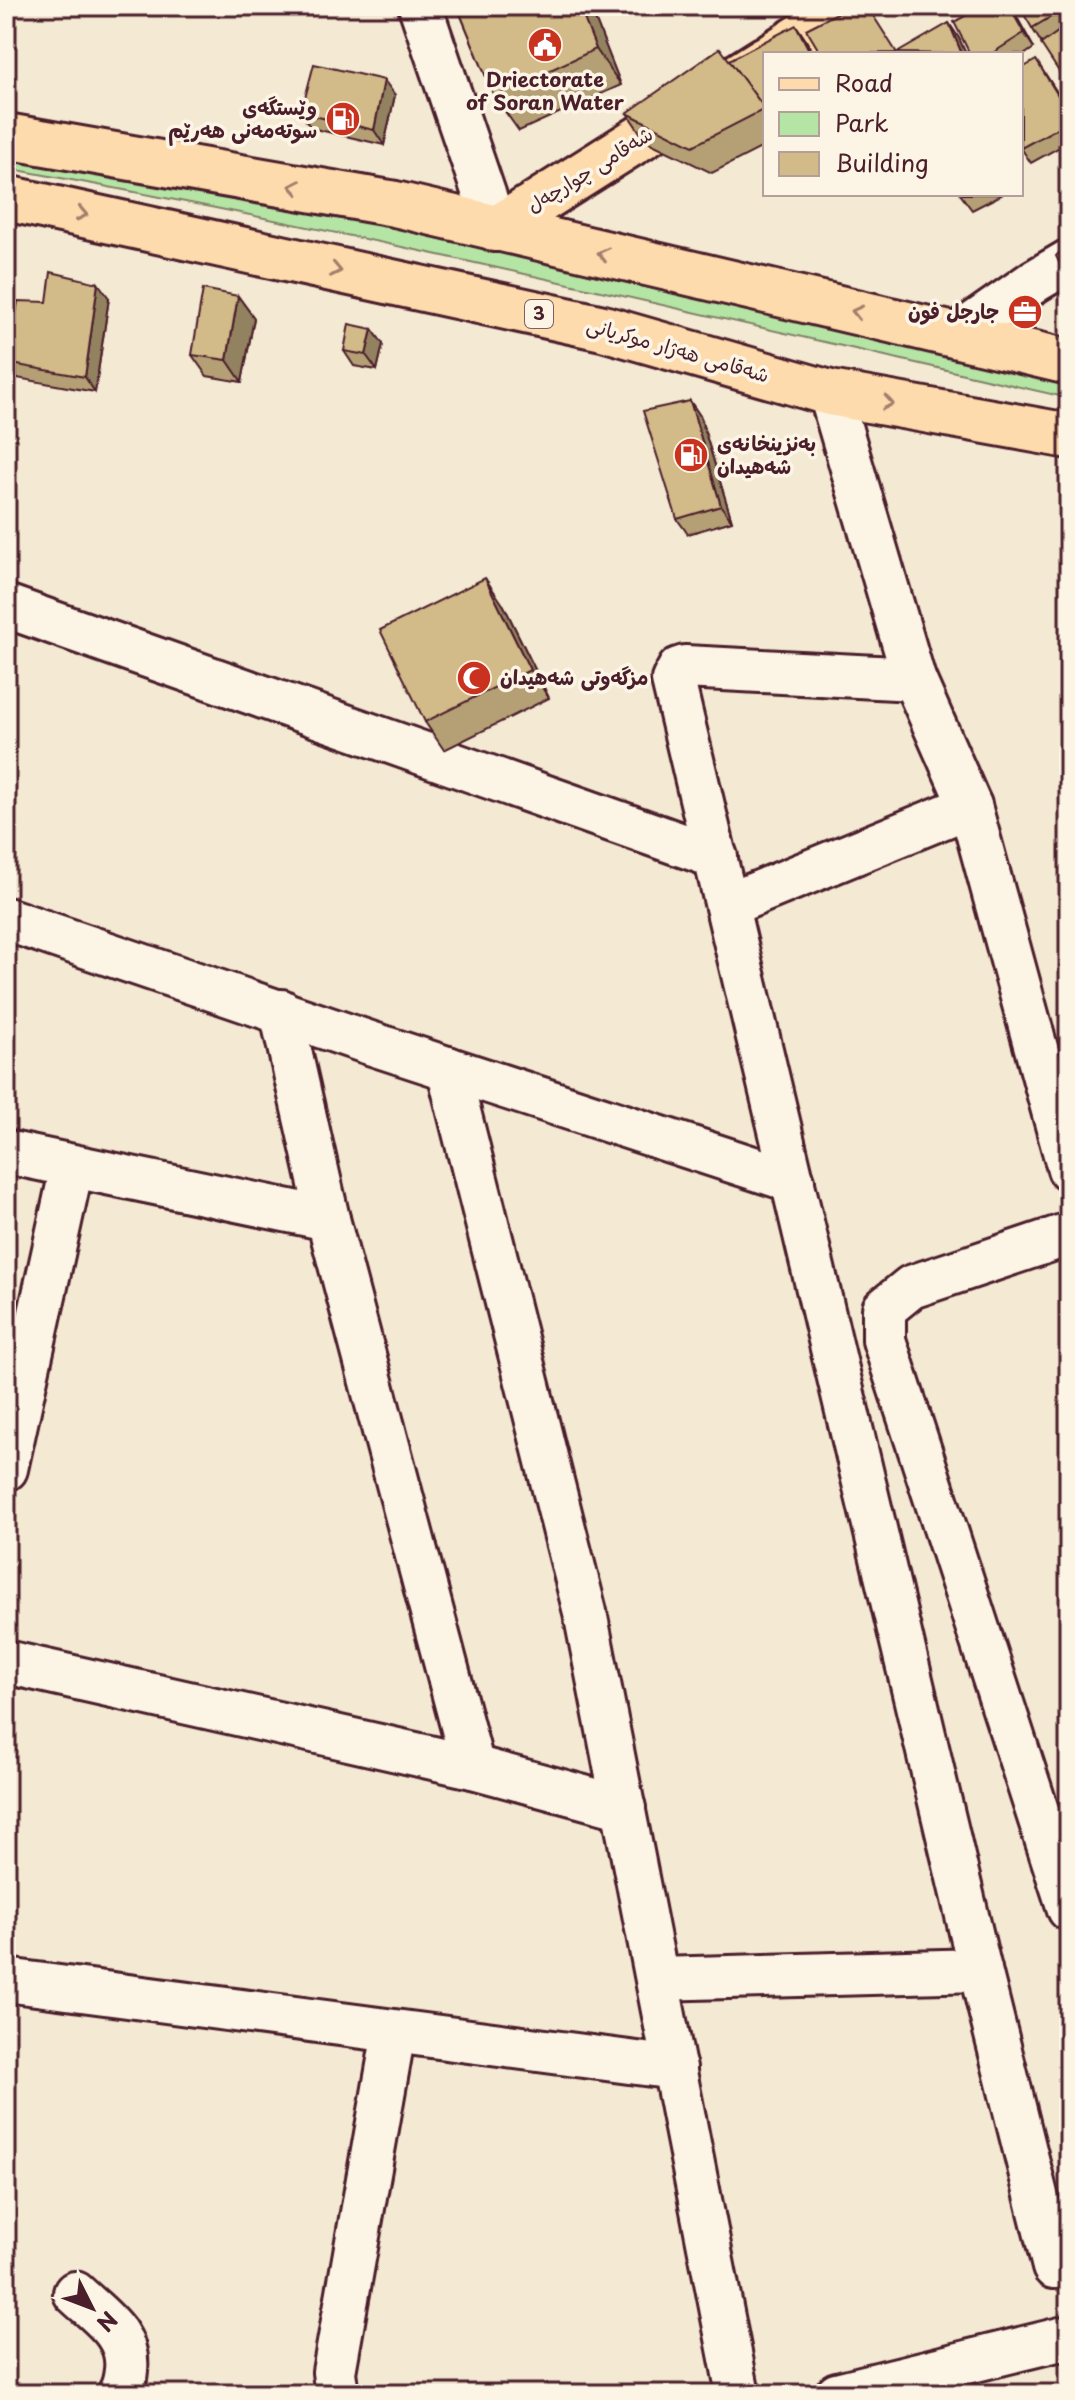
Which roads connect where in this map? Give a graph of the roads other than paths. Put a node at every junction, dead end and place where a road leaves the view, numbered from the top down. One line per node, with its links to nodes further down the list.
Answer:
1 (420, 6): 7 (street)
2 (849, 6): 3 (main road)
3 (776, 52)
4 (763, 60): 7 (main road, شەقامی چوارچەل)
5 (6, 136): 7 (main road, one-way to 5)
6 (6, 198): 11 (main road, شەقامی ھەژار موکریانی / 3, one-way to 11)
7 (496, 229): 9 (main road, one-way to 7)
8 (1069, 261): 9 (street)
9 (958, 335): 10 (main road)
10 (1069, 362)
11 (830, 393): 12 (main road, شەقامی ھەژار موکریانی / 3, one-way to 12); 14 (street)
12 (1069, 436)
13 (6, 606): 16 (street)
14 (914, 679): 15 (street); 16 (street)
15 (970, 806): 17 (street); 23 (street)
16 (716, 857): 17 (street)
17 (728, 905): 24 (street)
18 (6, 919): 19 (street)
19 (281, 1011): 20 (street); 25 (street)
20 (448, 1068): 24 (street); 30 (street)
21 (6, 1152): 22 (street)
22 (72, 1167): 25 (street); 27 (street)
23 (1069, 1169)
24 (793, 1181): 32 (street)
25 (328, 1219): 29 (street)
26 (1069, 1234): 31 (street)
27 (9, 1444)
28 (6, 1662): 29 (street)
29 (473, 1767): 30 (street)
30 (624, 1808): 33 (street)
31 (1069, 1909)
32 (980, 1970): 33 (street); 37 (street)
33 (658, 1979): 36 (street)
34 (6, 1980): 35 (street)
35 (394, 2032): 36 (street); 41 (street)
36 (675, 2068): 42 (street)
37 (1054, 2267)
38 (75, 2293): 40 (street)
39 (1069, 2337): 43 (street)
40 (119, 2394)
41 (337, 2394)
42 (738, 2394)
43 (837, 2394)

